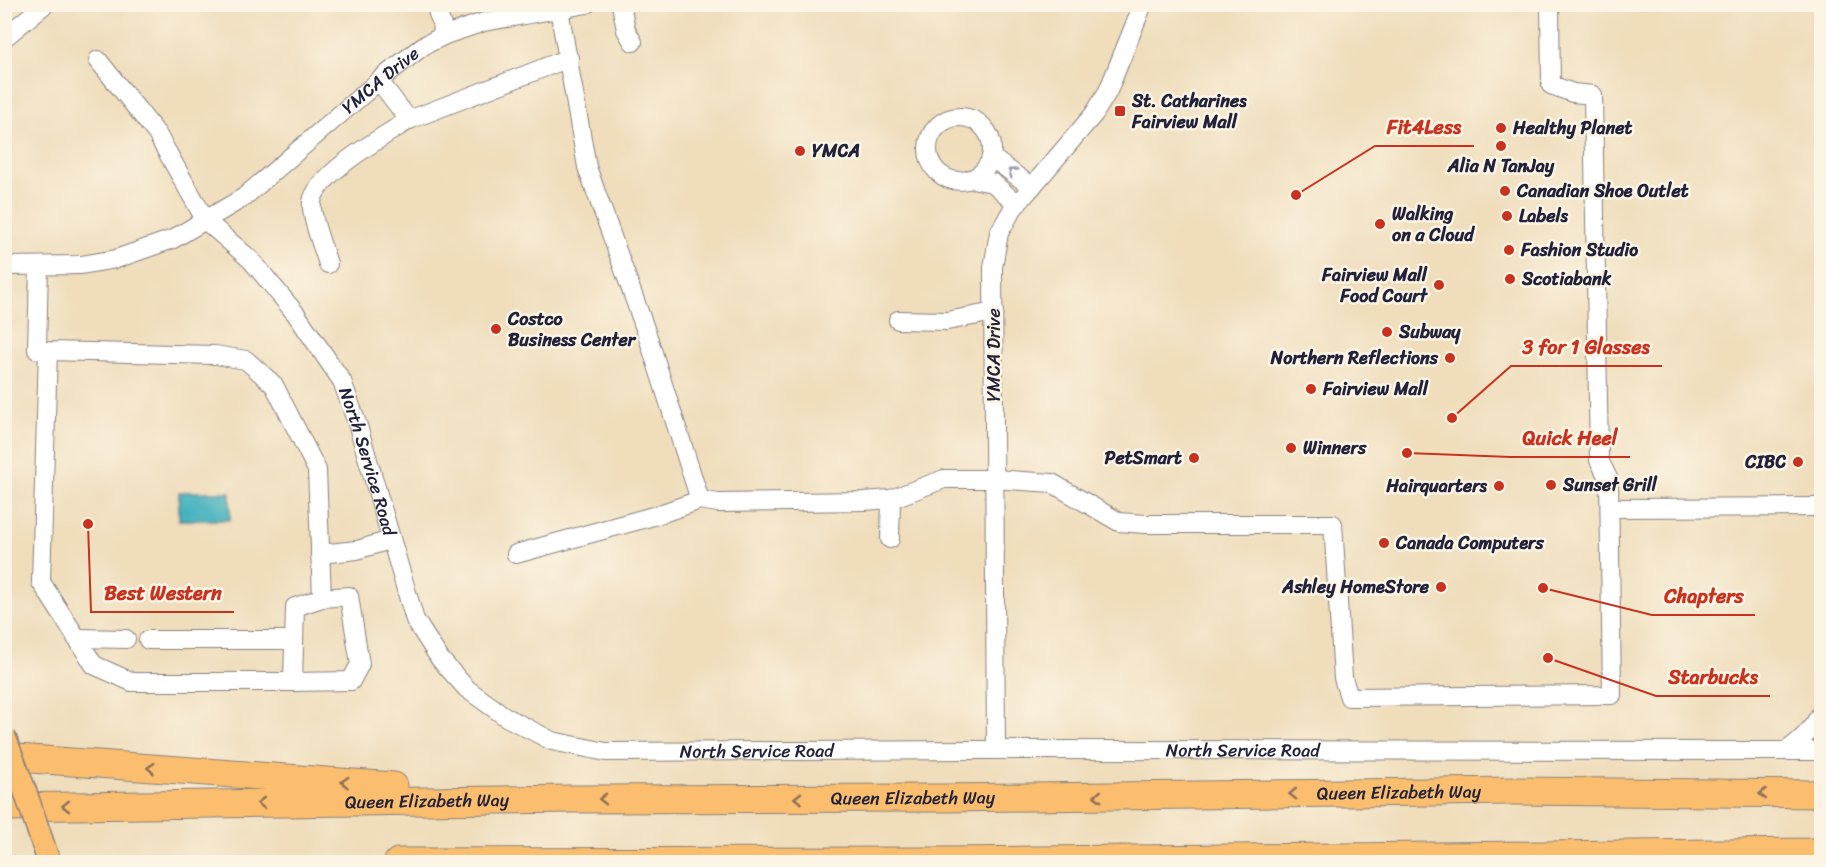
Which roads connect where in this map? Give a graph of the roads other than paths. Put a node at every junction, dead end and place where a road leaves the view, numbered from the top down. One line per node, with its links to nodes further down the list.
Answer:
1 (45, 4): 9 (street)
2 (435, 4): 8 (street)
3 (587, 4): 7 (street, YMCA Drive)
4 (621, 4): 10 (street)
5 (1143, 4): 17 (street, YMCA Drive)
6 (1550, 4): 30 (street)
7 (559, 9): 8 (street, YMCA Drive); 11 (street)
8 (445, 35): 13 (street, YMCA Drive)
9 (4, 38)
10 (633, 42)
11 (568, 58): 14 (street); 28 (street)
12 (98, 60): 19 (street, North Service Road)
13 (379, 81): 14 (street); 19 (street, YMCA Drive)
14 (409, 120): 20 (street)
15 (991, 157): 16 (street); 16 (street); 17 (street, one-way to 15)
16 (972, 179): 18 (street)
17 (1032, 187): 18 (street, YMCA Drive)
18 (1017, 204): 23 (street, YMCA Drive)
19 (206, 221): 22 (street); 32 (street, North Service Road)
20 (328, 264)
21 (4, 266): 22 (street)
22 (39, 266): 25 (street)
23 (994, 312): 24 (street); 26 (street, YMCA Drive)
24 (898, 320)
25 (48, 351): 33 (street); 36 (street)
26 (994, 479): 27 (street); 30 (street); 43 (street, YMCA Drive)
27 (891, 499): 28 (street); 31 (street)
28 (700, 500): 34 (street)
29 (1821, 507): 30 (street)
30 (1610, 508)
31 (890, 539)
32 (390, 540): 33 (street); 43 (street, North Service Road)
33 (320, 554): 35 (street)
34 (516, 555)
35 (322, 598): 39 (street); 40 (street)
36 (76, 638): 37 (street); 40 (street)
37 (126, 639)
38 (148, 640): 39 (street)
39 (294, 640): 40 (street)
40 (293, 682)
41 (1821, 711): 44 (street)
42 (4, 736): 52 (main road, bridge)
43 (996, 750): 44 (street, North Service Road)
44 (1786, 751): 45 (street, North Service Road)
45 (1821, 751)
46 (4, 757): 48 (highway, one-way to 46)
47 (1821, 794): 48 (highway, Queen Elizabeth Way, one-way to 48)
48 (571, 799): 49 (highway, Queen Elizabeth Way, one-way to 49)
49 (4, 807)
50 (1821, 852): 51 (highway)
51 (1108, 860): 53 (highway); 54 (highway)
52 (49, 862)
53 (398, 862)
54 (1073, 862)

